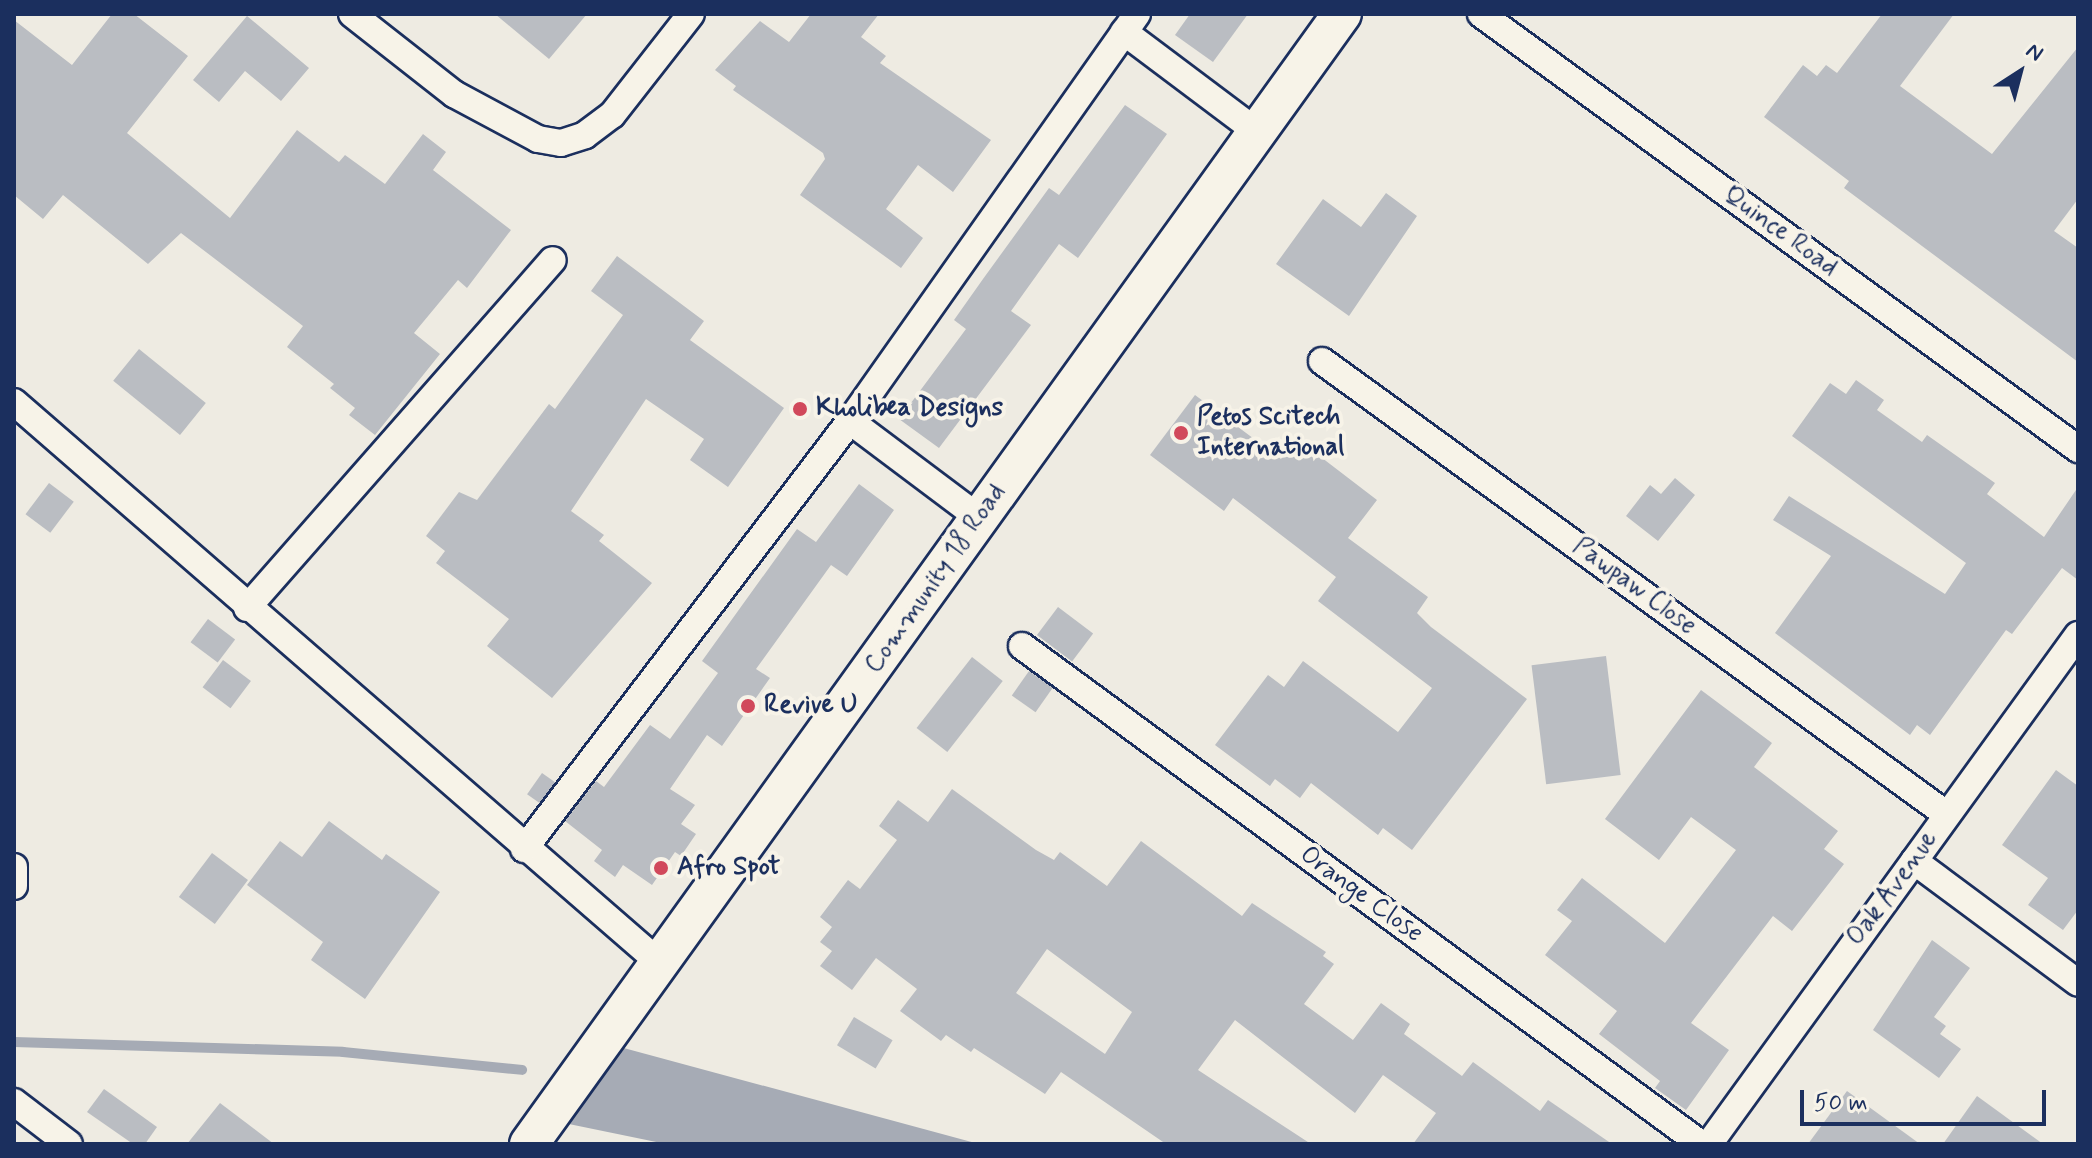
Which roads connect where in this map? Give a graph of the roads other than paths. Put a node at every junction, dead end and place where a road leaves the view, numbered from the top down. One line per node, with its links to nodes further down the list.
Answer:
1 (352, 14): 2 (street)
2 (691, 14)
3 (1342, 14): 6 (main road, Community 18 Road)
4 (1481, 14): 11 (street, Quince Road)
5 (1131, 23): 6 (street); 10 (street)
6 (1256, 131): 12 (main road, Community 18 Road)
7 (553, 260): 13 (street)
8 (1322, 361): 16 (street, Pawpaw Close)
9 (14, 402): 13 (street)
10 (850, 421): 12 (street); 17 (street)
11 (2078, 449)
12 (979, 518): 21 (main road, Community 18 Road)
13 (247, 608): 17 (street)
14 (2078, 635): 16 (street, Oak Avenue)
15 (1022, 646): 26 (street, Orange Close)
16 (1946, 814): 18 (street, Oak Avenue)
17 (524, 849): 21 (street)
18 (1914, 861): 22 (street); 27 (street, Oak Avenue)
19 (14, 867): 20 (street)
20 (14, 886)
21 (661, 964): 25 (main road, Community 18 Road)
22 (2078, 983)
23 (14, 1102): 24 (street)
24 (69, 1144)
25 (529, 1144)
26 (1701, 1144)
27 (1709, 1144)

